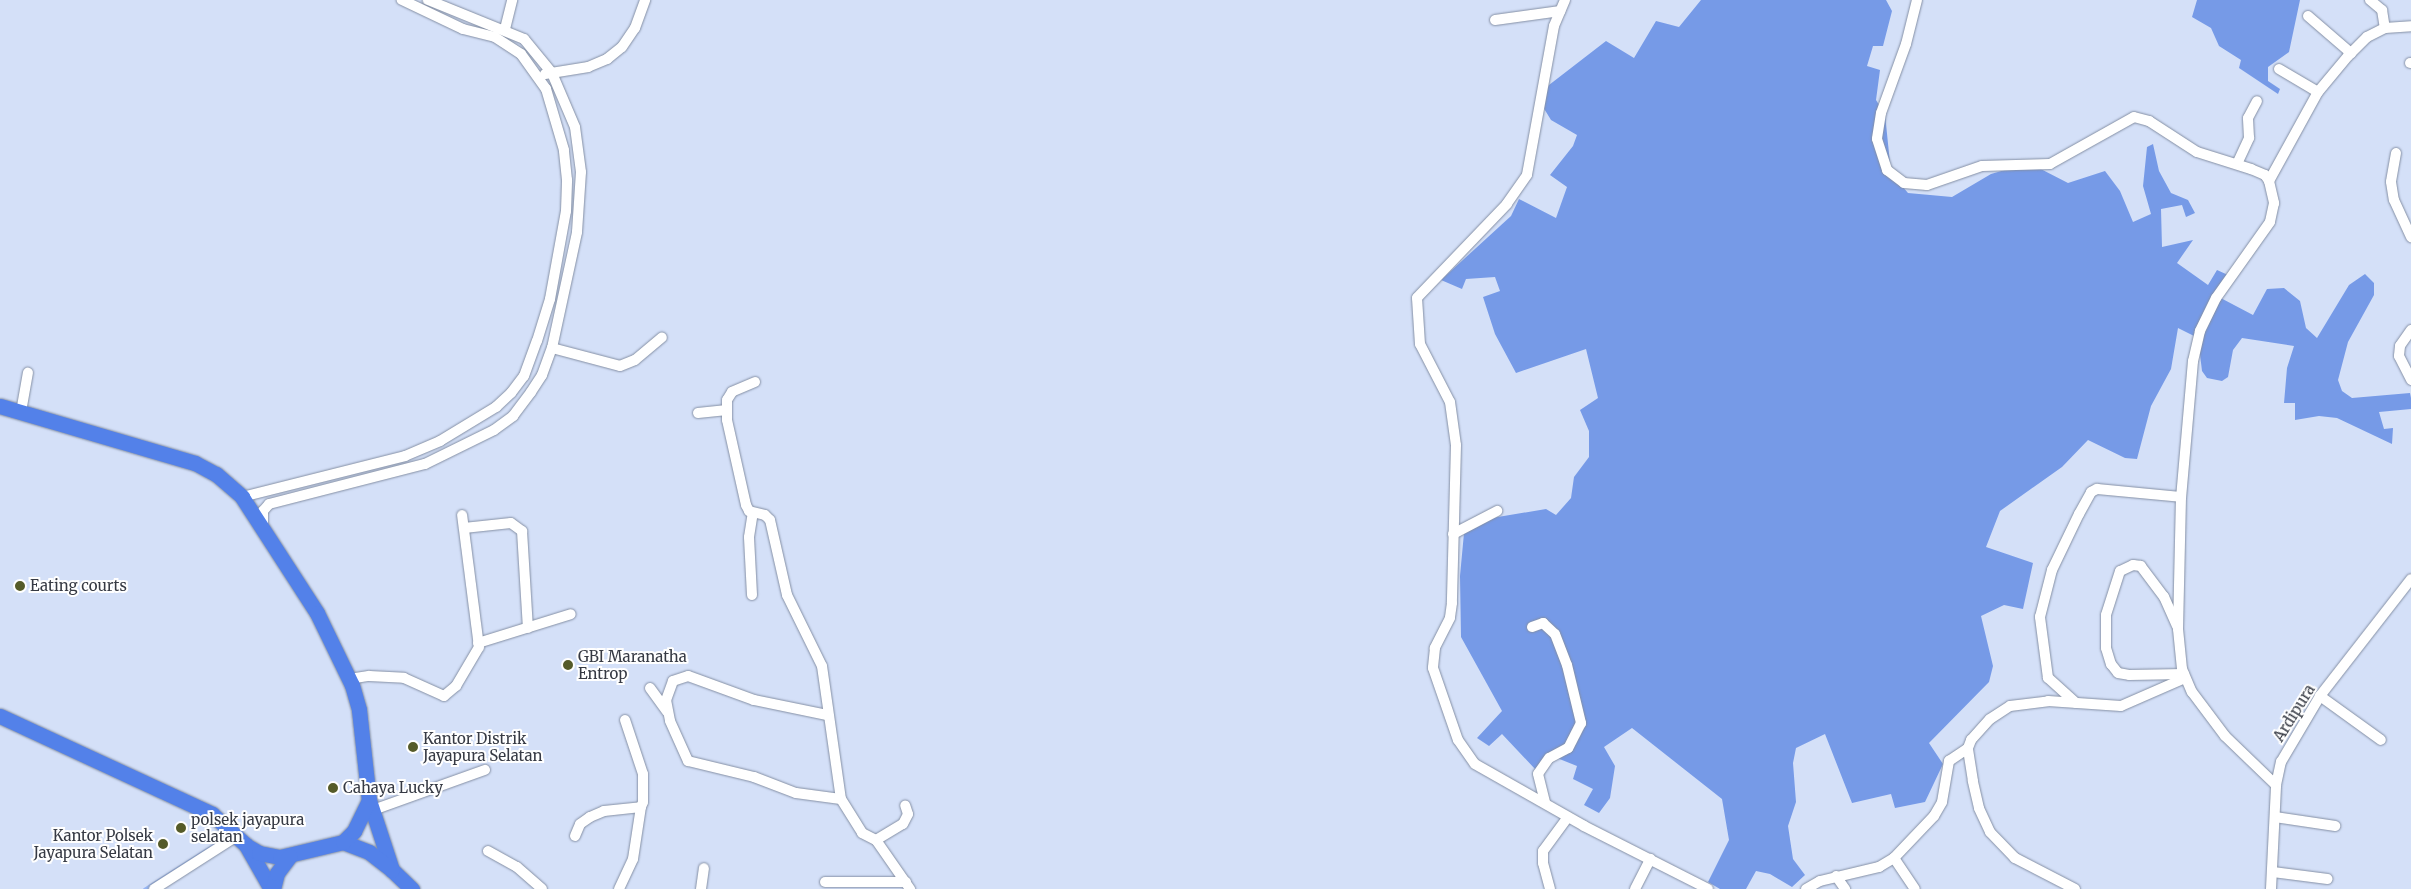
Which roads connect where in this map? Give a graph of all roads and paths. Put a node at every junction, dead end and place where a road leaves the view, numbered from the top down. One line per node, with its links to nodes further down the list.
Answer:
1 (402, 0): 17 (street)
2 (428, 0): 13 (street)
3 (512, 0): 13 (street)
4 (645, 0): 16 (street)
5 (1565, 0): 8 (street)
6 (1917, 0): 21 (street)
7 (2370, 0): 12 (street)
8 (1560, 11): 10 (street); 41 (street)
9 (2308, 16): 14 (street)
10 (1495, 20)
11 (2411, 26): 12 (street)
12 (2385, 28): 14 (street)
13 (505, 29): 16 (street)
14 (2351, 53): 18 (street)
15 (2279, 69): 18 (street)
16 (552, 73): 17 (street); 26 (street)
17 (537, 75): 34 (street)
18 (2318, 92): 22 (street)
19 (2257, 101): 21 (street)
20 (2396, 152): 23 (street)
21 (2237, 164): 22 (street)
22 (2269, 181): 35 (street)
23 (2411, 237)
24 (2411, 330): 28 (street)
25 (662, 337): 26 (street)
26 (552, 348): 40 (street)
27 (28, 373): 32 (street)
28 (2411, 380)
29 (755, 382): 31 (street)
30 (0, 406): 32 (highway)
31 (727, 410): 33 (street); 37 (street)
32 (21, 412): 34 (highway)
33 (698, 413)
34 (242, 497): 40 (highway)
35 (2181, 497): 47 (street); 53 (street)
36 (1497, 511): 41 (street)
37 (753, 513): 43 (street); 55 (street)
38 (462, 515): 39 (street)
39 (464, 528): 46 (street); 48 (street)
40 (263, 529): 50 (highway)
41 (1453, 534): 63 (street)
42 (2411, 579): 52 (street, Ardipura)
43 (752, 595)
44 (571, 614): 46 (street)
45 (1532, 626): 63 (street)
46 (528, 628): 48 (street)
47 (2178, 629): 49 (street); 49 (street)
48 (478, 642): 50 (street)
49 (2184, 676): 53 (street); 61 (street)
50 (349, 679): 64 (highway)
51 (650, 688): 54 (street)
52 (2320, 696): 58 (street); 61 (street, Ardipura)
53 (2078, 705): 59 (street)
54 (668, 712): 55 (street); 62 (street)
55 (827, 715): 62 (street)
56 (0, 716): 72 (highway)
57 (625, 720): 66 (street)
58 (2381, 740)
59 (1968, 748): 76 (street); 97 (street)
60 (486, 770): 64 (street)
61 (2276, 785): 68 (street, Ardipura)
62 (840, 799): 71 (street)
63 (1545, 803): 67 (street)
64 (371, 805): 73 (highway); 79 (highway)
65 (904, 805): 71 (street)
66 (641, 807): 70 (street); 89 (street)
67 (1568, 817): 77 (street); 91 (street)
68 (2275, 817): 69 (street); 80 (street, Ardipura)
69 (2335, 826)
70 (575, 836)
71 (876, 840): 84 (street)
72 (242, 841): 75 (highway); 85 (highway); 86 (street)
73 (343, 842): 75 (highway); 79 (highway)
74 (488, 851): 88 (street)
75 (290, 856): 85 (highway)
76 (1894, 858): 81 (street); 96 (street)
77 (1650, 859): 92 (street); 93 (street)
78 (704, 868): 90 (street)
79 (392, 870): 87 (highway)
80 (2273, 872): 82 (street); 98 (street, Ardipura)
81 (1836, 876): 94 (street); 95 (street)
82 (2328, 880)
83 (825, 882): 84 (street)
84 (908, 885)
85 (268, 888)
86 (154, 889)
87 (412, 889)
88 (542, 889)
89 (619, 889)
90 (701, 889)
91 (1550, 889)
92 (1635, 889)
93 (1708, 889)
94 (1806, 889)
95 (1845, 889)
96 (1915, 889)
97 (2075, 889)
98 (2271, 889)

